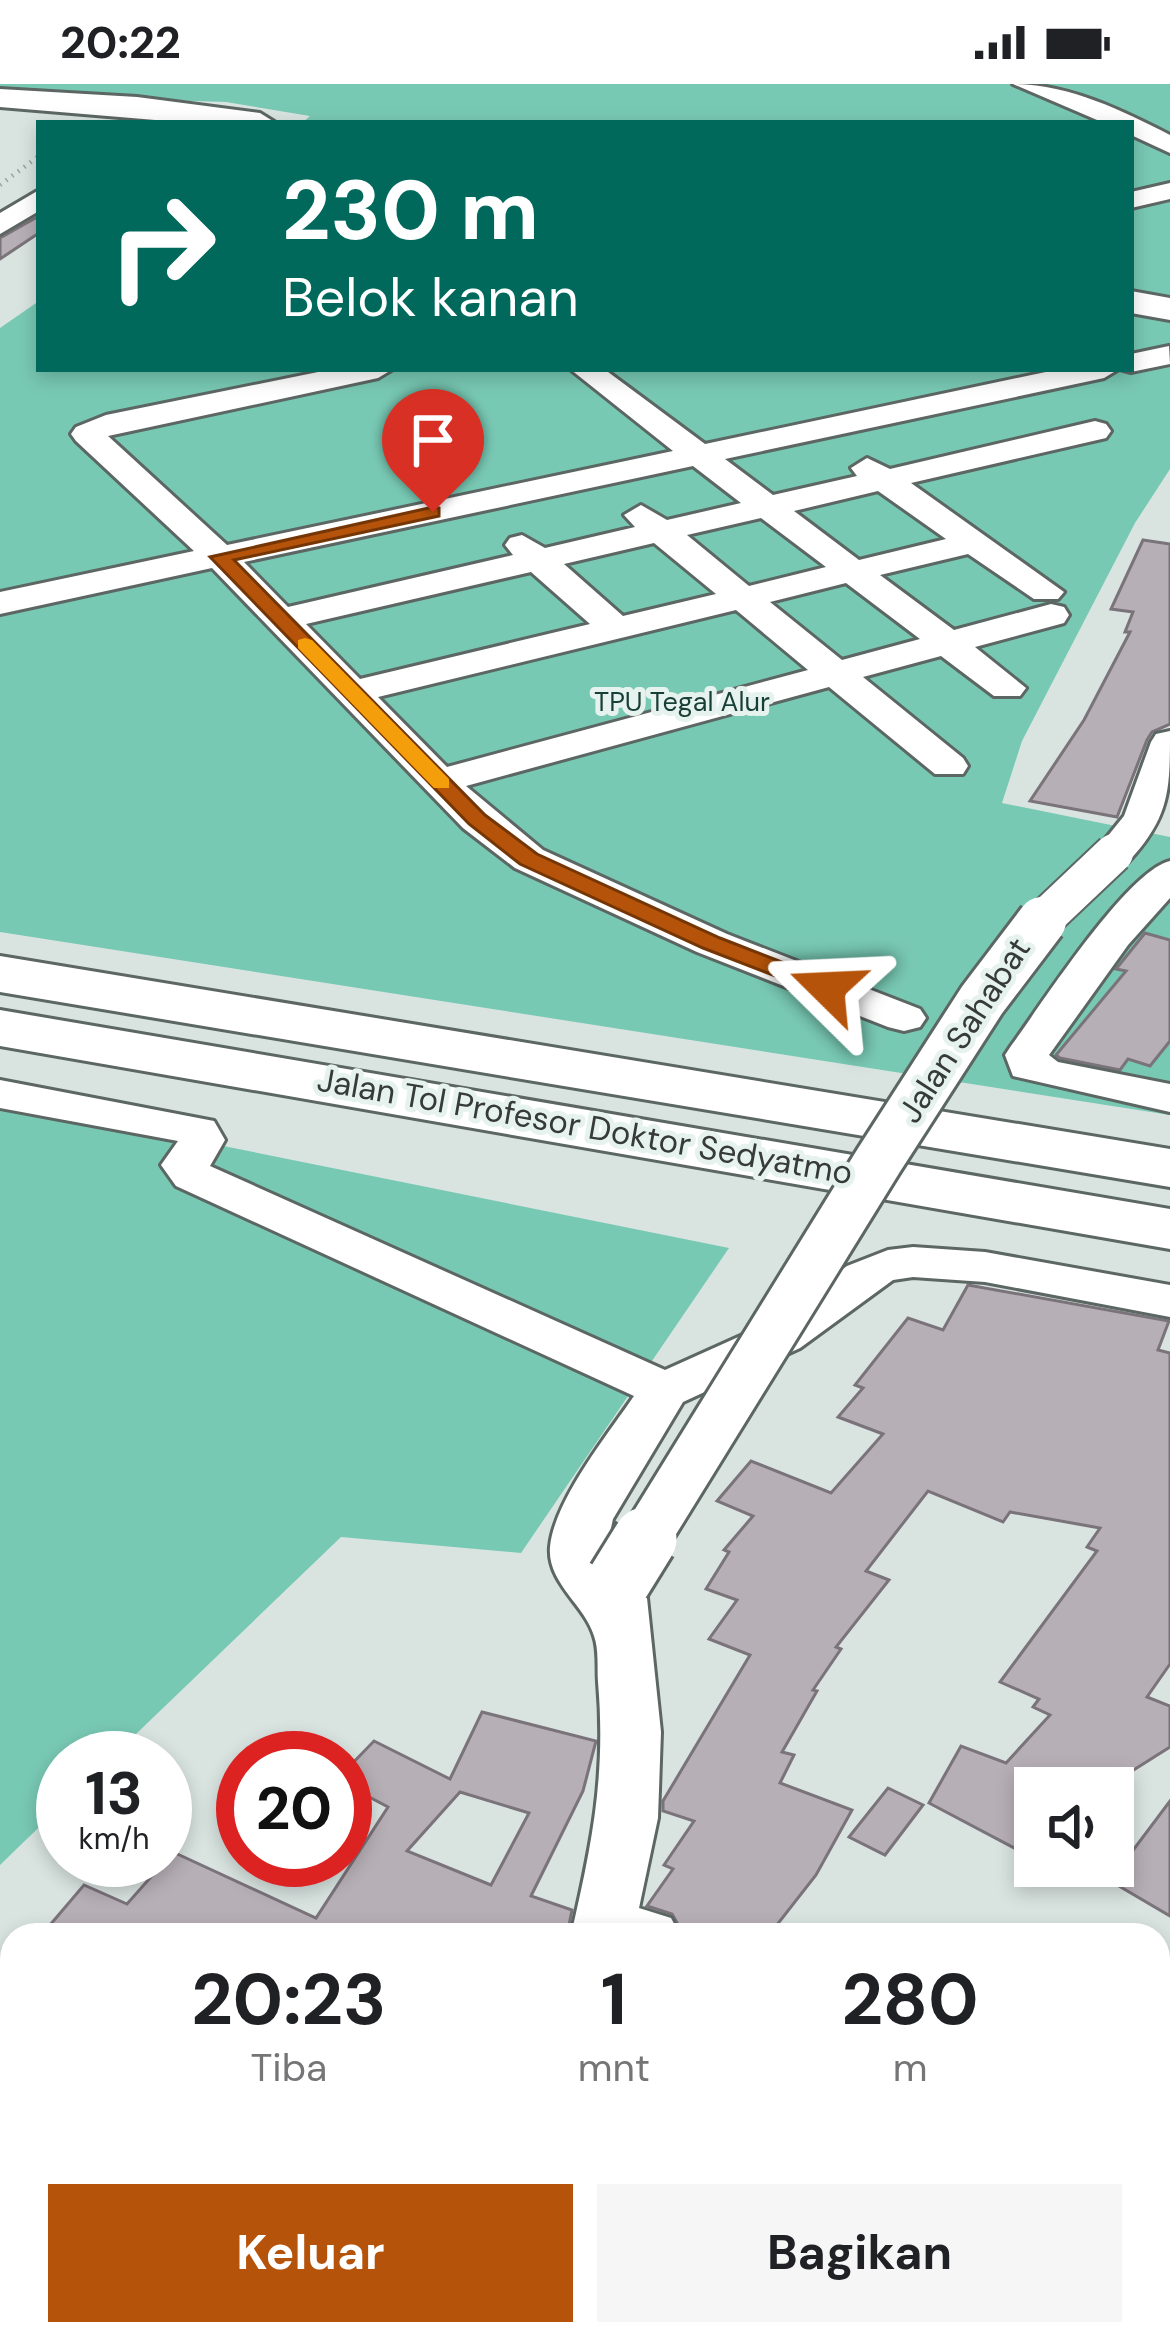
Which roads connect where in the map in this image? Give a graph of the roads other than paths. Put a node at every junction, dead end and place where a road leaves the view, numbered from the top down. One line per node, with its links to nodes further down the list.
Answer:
1 (1025, 84): 5 (street)
2 (0, 98): 3 (main road)
3 (153, 116): 4 (main road)
4 (214, 120)
5 (1119, 120)
6 (1134, 127): 7 (street)
7 (1170, 145)
8 (1170, 191): 9 (street)
9 (1134, 199)
10 (36, 200): 11 (street)
11 (0, 226)
12 (1134, 303): 13 (main road)
13 (1170, 309)
14 (1169, 355): 15 (street)
15 (1134, 362)
16 (364, 372): 28 (street)
17 (589, 372): 21 (street)
18 (1090, 372): 20 (street)
19 (1095, 431): 23 (street)
20 (813, 432): 21 (street); 23 (street)
21 (704, 456): 22 (street); 25 (street)
22 (596, 478): 24 (street); 26 (street)
23 (884, 479): 25 (street); 27 (street)
24 (475, 503): 28 (street); 29 (street)
25 (771, 506): 26 (street); 30 (street)
26 (660, 531): 29 (street); 31 (street)
27 (975, 542): 30 (street); 35 (street)
28 (220, 557): 32 (street); 33 (street)
29 (538, 559): 33 (street); 34 (street)
30 (859, 572): 31 (street); 35 (street)
31 (744, 599): 34 (street); 36 (street)
32 (0, 603)
33 (281, 619): 38 (street)
34 (617, 629): 38 (street)
35 (950, 643): 36 (street); 37 (street)
36 (836, 675): 40 (street); 41 (street)
37 (1007, 688)
38 (352, 692): 41 (street)
39 (1170, 742): 42 (street, Jalan Sahabat)
40 (949, 766)
41 (439, 781): 45 (street)
42 (1139, 845): 53 (street, Jalan Sahabat, bridge)
43 (1170, 873): 48 (street)
44 (0, 974): 49 (highway, Jalan Tol Profesor Doktor Sedyatmo)
45 (904, 1018)
46 (0, 1028): 50 (highway, Jalan Tol Profesor Doktor Sedyatmo)
47 (0, 1094): 52 (street)
48 (1170, 1098)
49 (1170, 1168)
50 (1170, 1229)
51 (1170, 1301): 52 (street)
52 (665, 1390): 53 (street)
53 (619, 1605): 54 (street)
54 (620, 1923)

